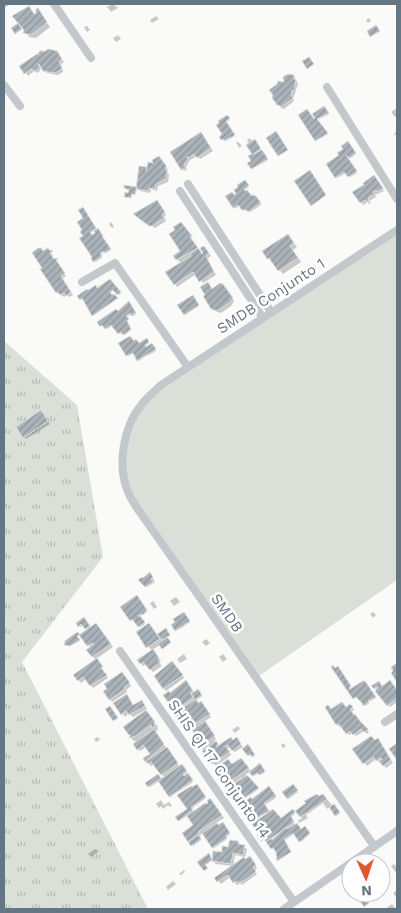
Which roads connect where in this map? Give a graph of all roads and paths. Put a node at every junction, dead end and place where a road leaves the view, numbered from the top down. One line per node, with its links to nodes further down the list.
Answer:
1 (54, 4): 2 (street)
2 (91, 58)
3 (4, 85): 5 (street)
4 (327, 87): 8 (street)
5 (20, 106)
6 (188, 184): 11 (street)
7 (180, 191): 12 (street)
8 (397, 199)
9 (397, 230): 11 (street, SMDB Conjunto 1)
10 (82, 282): 13 (street)
11 (271, 312): 12 (street, SMDB Conjunto 1)
12 (263, 318): 13 (street, SMDB Conjunto 1)
13 (188, 367): 14 (street, SMDB Conjunto 1)
14 (161, 385): 19 (street, SMDB)
15 (120, 651): 20 (street, SHIS QI 17 Conjunto 14)
16 (397, 714): 17 (street)
17 (385, 722)
18 (397, 831): 19 (street)
19 (374, 846): 20 (street)
20 (294, 902): 21 (street)
21 (284, 909)

